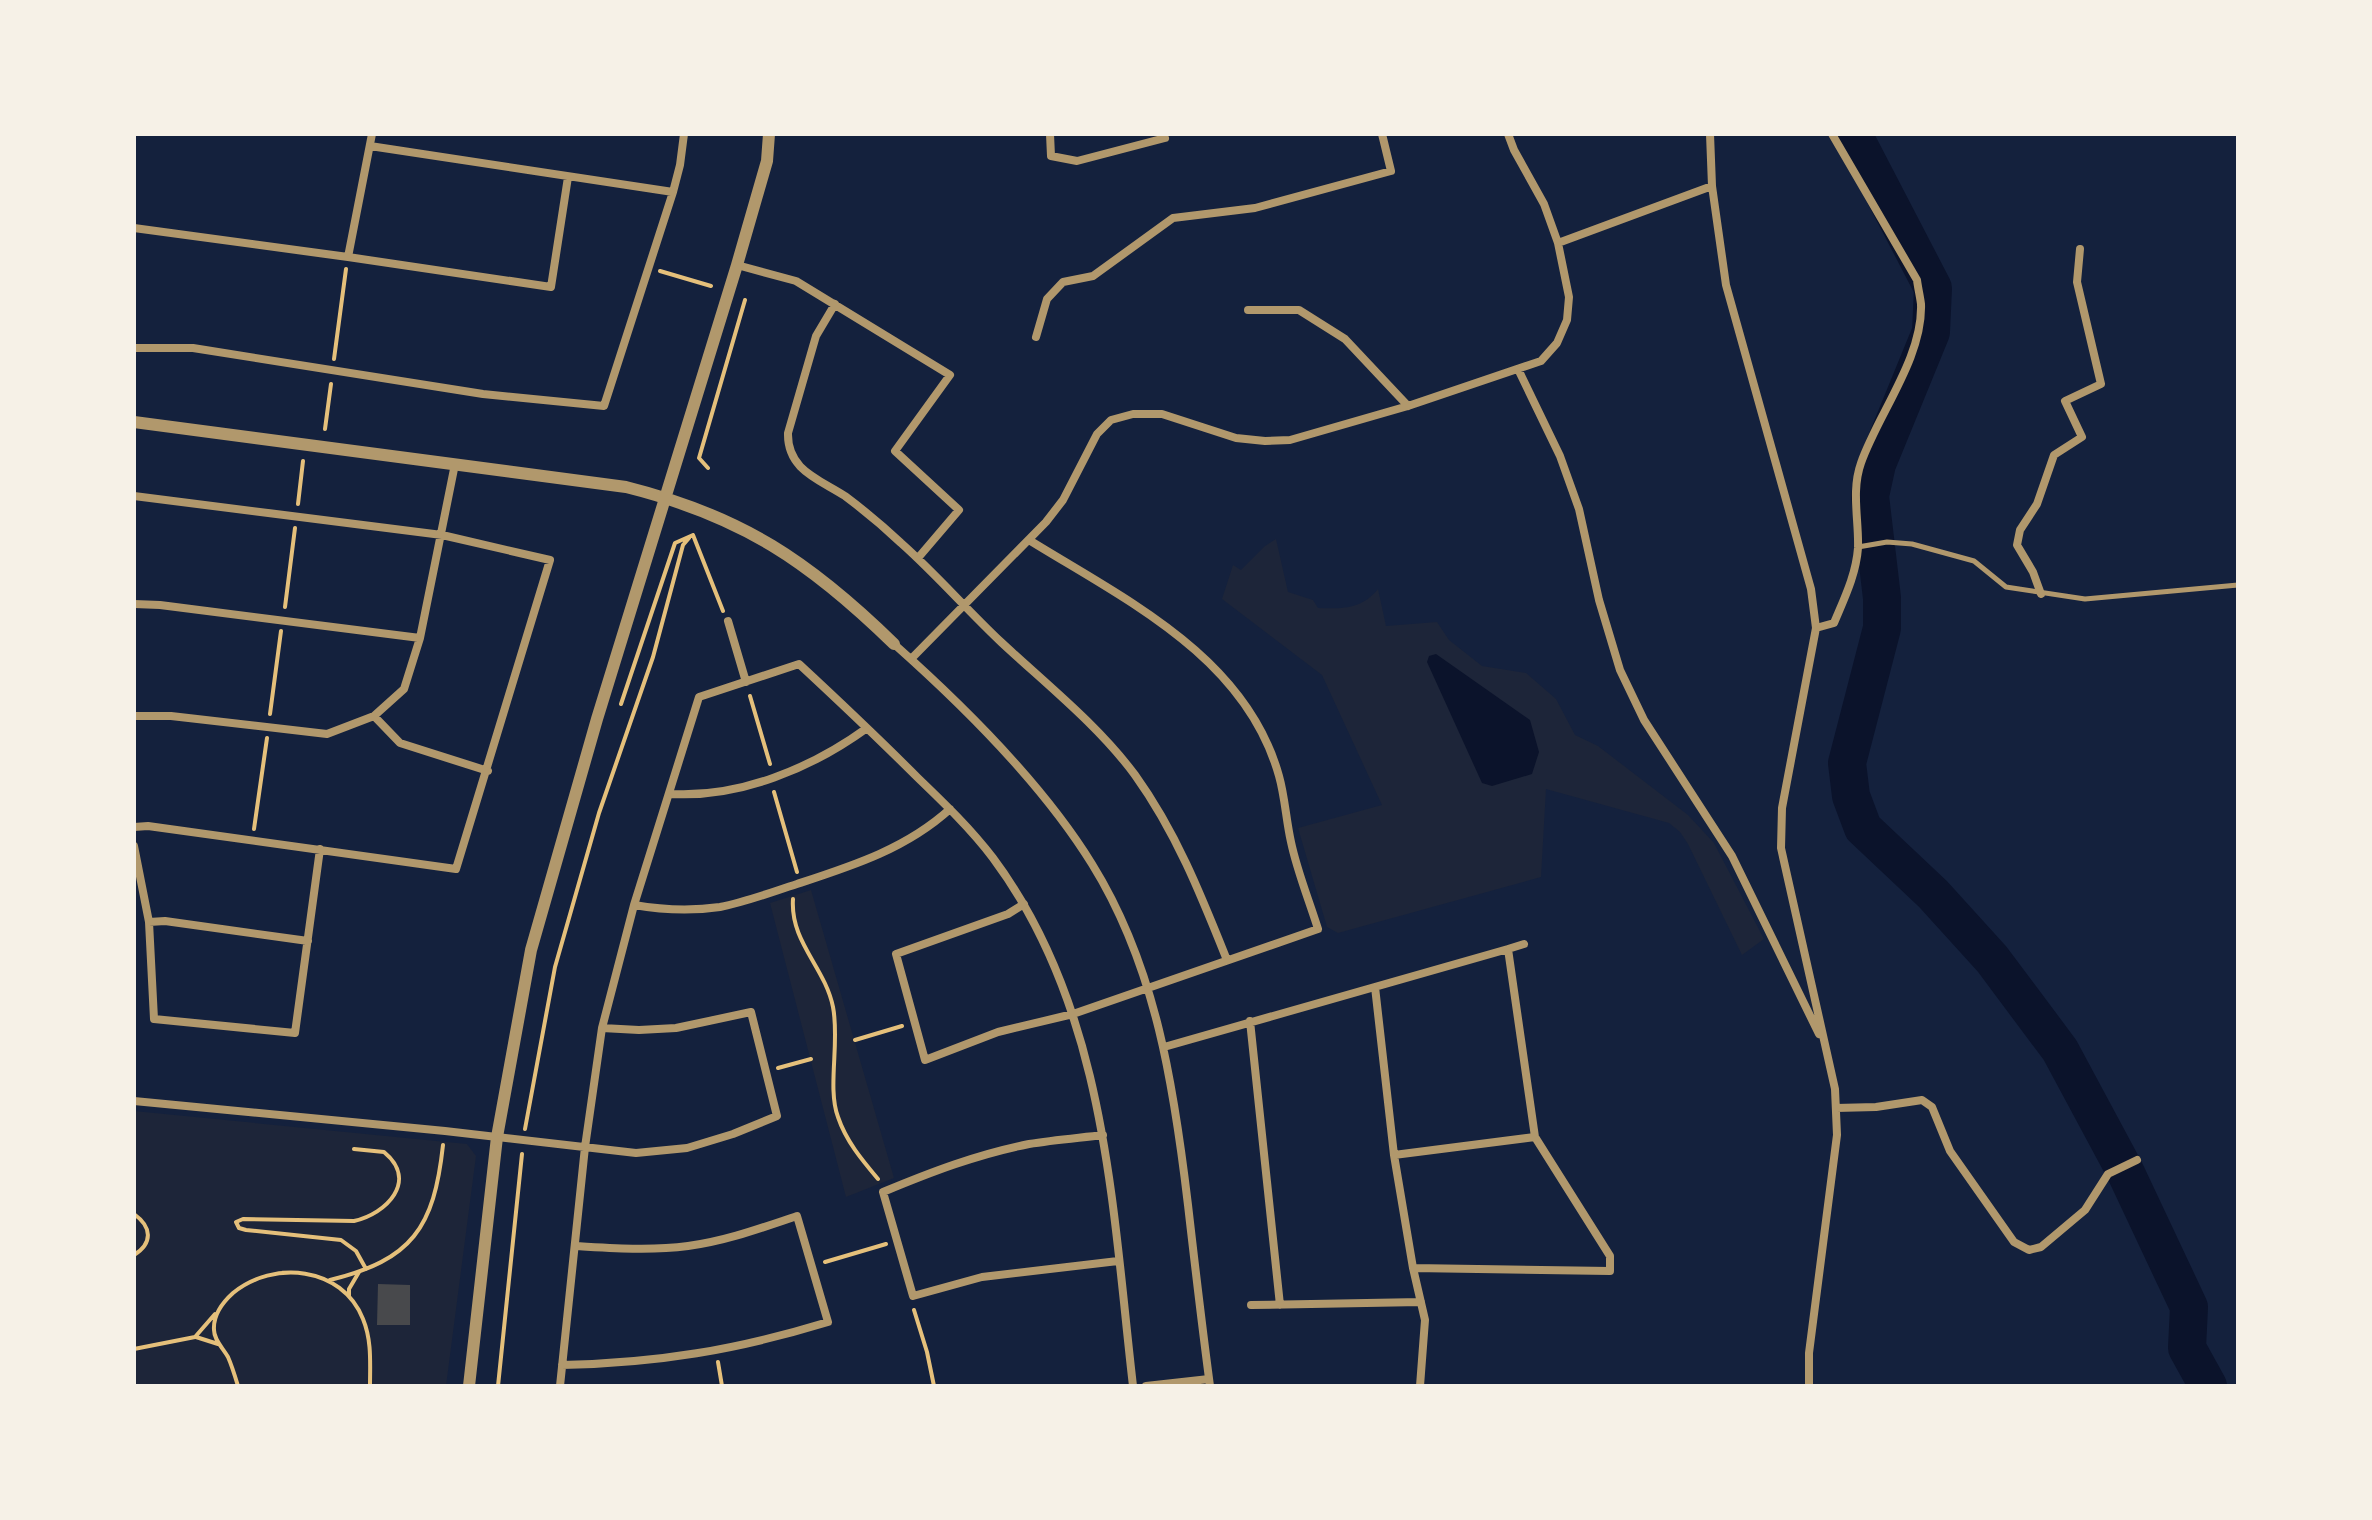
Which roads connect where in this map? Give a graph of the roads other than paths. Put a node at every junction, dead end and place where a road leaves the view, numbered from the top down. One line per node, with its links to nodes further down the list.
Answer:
1 (372, 134): 10 (street)
2 (684, 134): 13 (street)
3 (769, 134): 18 (street)
4 (1050, 134): 9 (street)
5 (1382, 134): 21 (street)
6 (1508, 134): 15 (street)
7 (1710, 134): 12 (street)
8 (1832, 134): 31 (street)
9 (1165, 138)
10 (370, 146): 11 (street); 17 (street)
11 (568, 177): 13 (street); 17 (street)
12 (1712, 186): 15 (street); 38 (street)
13 (673, 192): 22 (street)
14 (134, 228): 17 (street)
15 (1558, 243): 23 (street)
16 (2080, 249): 34 (street)
17 (348, 257)
18 (737, 265): 19 (street); 28 (street)
19 (835, 304): 32 (street); 32 (street)
20 (1248, 310): 24 (street)
21 (1036, 337)
22 (134, 348)
23 (1518, 369): 24 (street); 64 (street)
24 (1408, 406): 30 (street)
25 (134, 422): 26 (street)
26 (455, 464): 28 (street); 29 (street)
27 (134, 496): 29 (street)
28 (666, 497): 40 (street); 69 (street)
29 (442, 535): 39 (street); 46 (street)
30 (1029, 540): 36 (street); 58 (street)
31 (1858, 547): 34 (lane); 38 (street)
32 (918, 558): 36 (street)
33 (2238, 585): 34 (lane)
34 (2041, 594)
35 (134, 604): 39 (street)
36 (963, 607): 41 (street); 58 (street)
37 (728, 621): 42 (street)
38 (1816, 628): 64 (street)
39 (420, 638): 44 (street)
40 (894, 644): 41 (street)
41 (911, 659): 59 (street)
42 (746, 682): 45 (street); 47 (street)
43 (134, 716): 44 (street)
44 (374, 716): 46 (street)
45 (867, 728): 47 (street); 48 (street)
46 (488, 771): 51 (street)
47 (671, 794): 53 (street)
48 (950, 809): 52 (street); 53 (street)
49 (134, 827): 51 (street)
50 (134, 846): 54 (street)
51 (320, 849): 55 (street)
52 (1024, 904): 61 (street); 61 (street)
53 (634, 905): 63 (street)
54 (149, 922): 55 (street); 55 (street)
55 (308, 941)
56 (1524, 944): 57 (street)
57 (1508, 949): 60 (street); 70 (street)
58 (1227, 960): 59 (street)
59 (1147, 987): 61 (street); 65 (street)
60 (1375, 987): 62 (street); 72 (street)
61 (1073, 1014): 68 (street)
62 (1250, 1021): 65 (street); 79 (street)
63 (602, 1028): 71 (street); 71 (street)
64 (1824, 1045): 67 (street)
65 (1164, 1047): 81 (street)
66 (134, 1101): 69 (street)
67 (1836, 1108): 73 (street); 87 (street)
68 (1103, 1135): 75 (street); 75 (street)
69 (497, 1137): 71 (street); 82 (street)
70 (1535, 1137): 72 (street); 76 (street)
71 (585, 1147): 74 (street)
72 (1394, 1155): 76 (street)
73 (2137, 1160)
74 (575, 1246): 80 (street); 80 (street)
75 (1118, 1261): 84 (street)
76 (1413, 1268): 77 (street)
77 (1421, 1302): 79 (street); 86 (street)
78 (1251, 1305): 79 (street)
79 (1280, 1305)
80 (562, 1365): 83 (street)
81 (1209, 1382): 85 (street)
82 (469, 1386)
83 (560, 1386)
84 (1133, 1386)
85 (1146, 1386)
86 (1420, 1386)
87 (1809, 1386)

